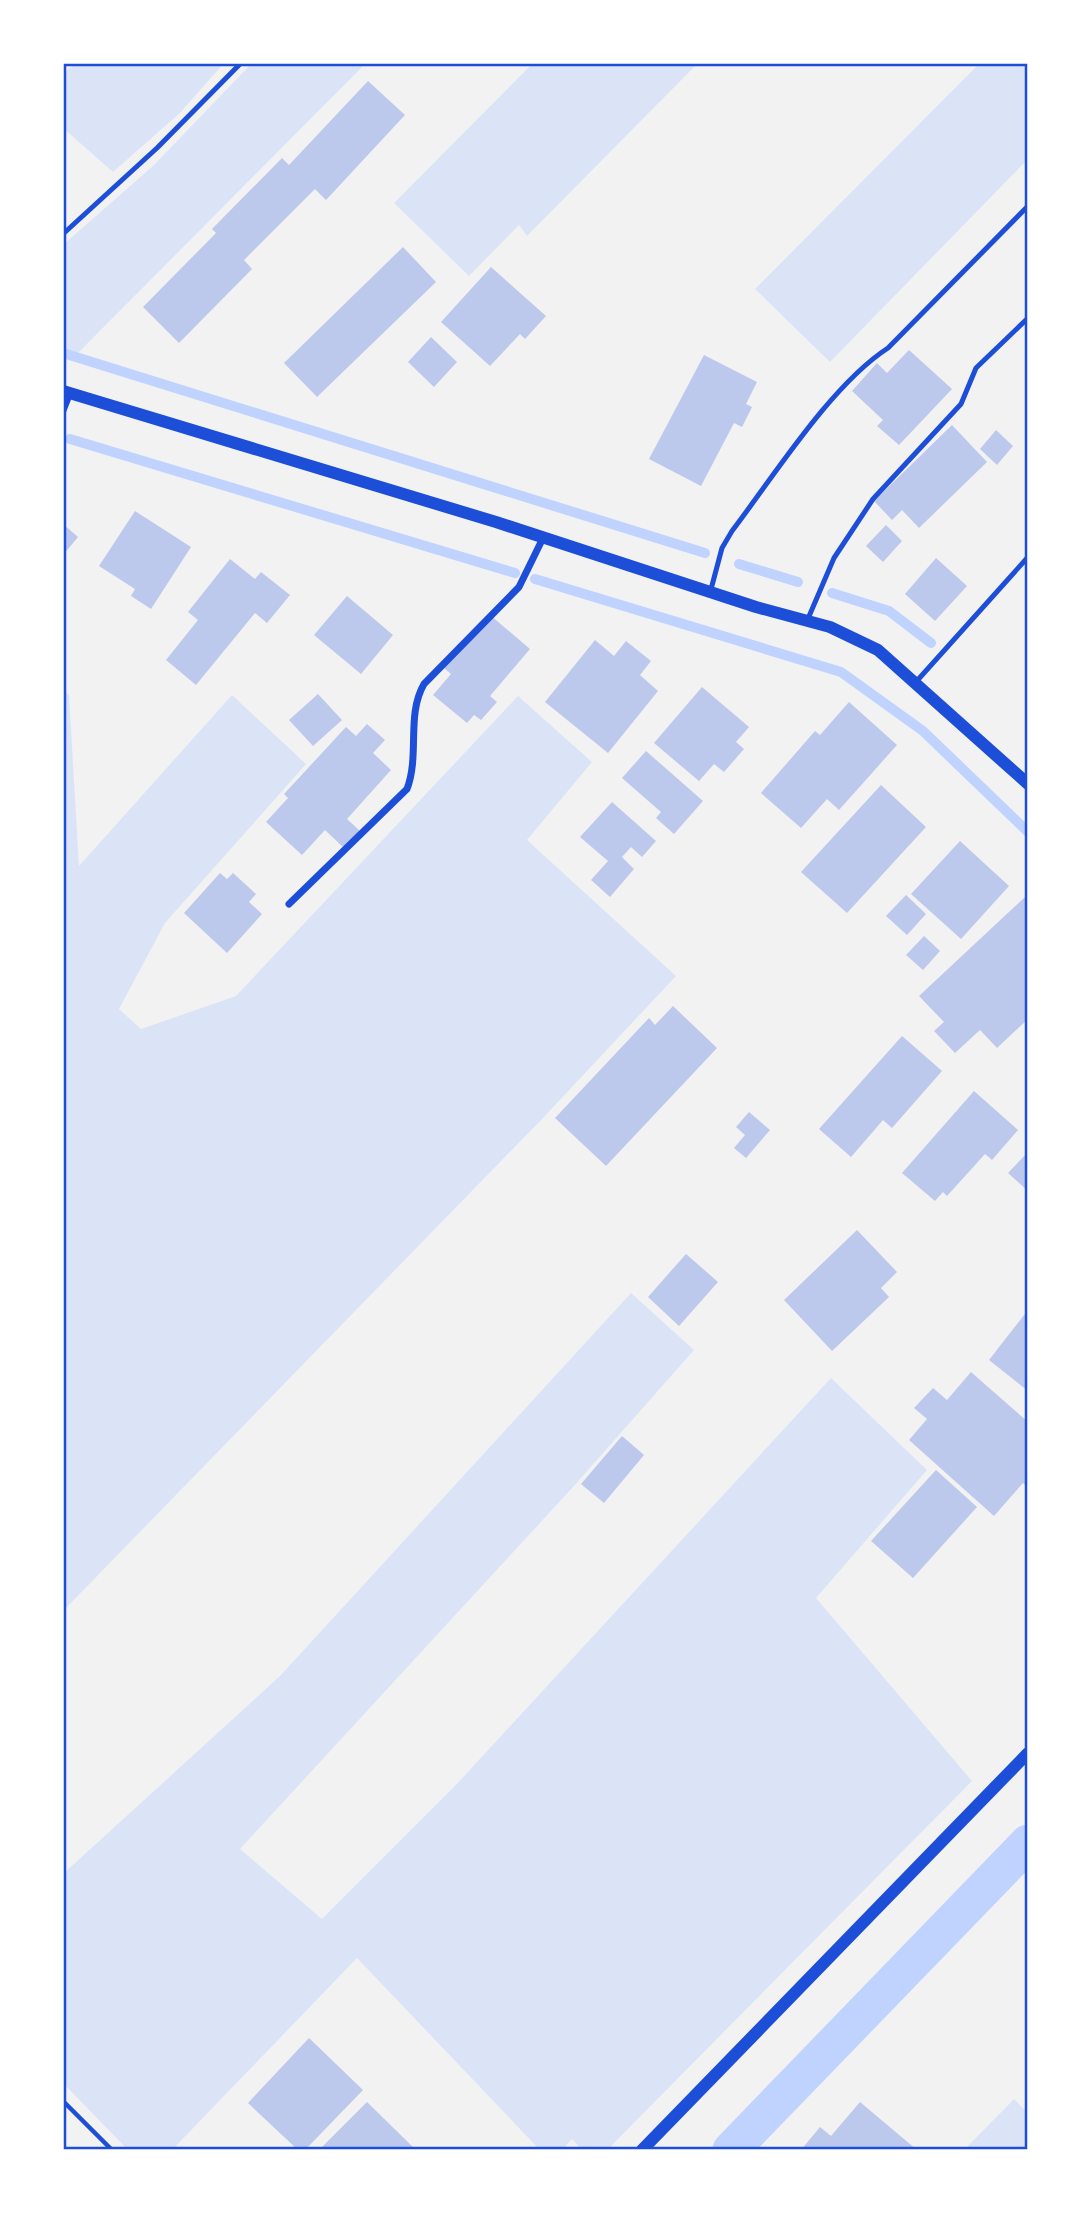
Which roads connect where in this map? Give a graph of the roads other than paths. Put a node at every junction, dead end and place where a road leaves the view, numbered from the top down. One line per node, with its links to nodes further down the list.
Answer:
1 (241, 63): 3 (lane)
2 (1028, 206): 9 (lane)
3 (63, 234)
4 (1028, 318): 10 (lane)
5 (67, 392): 6 (lane); 7 (street)
6 (63, 413)
7 (543, 538): 9 (street); 13 (street)
8 (1028, 557): 11 (lane)
9 (710, 593): 10 (street)
10 (807, 621): 11 (street)
11 (915, 683): 12 (street)
12 (1028, 785)
13 (289, 904)
14 (1028, 1753): 15 (street)
15 (642, 2150)

